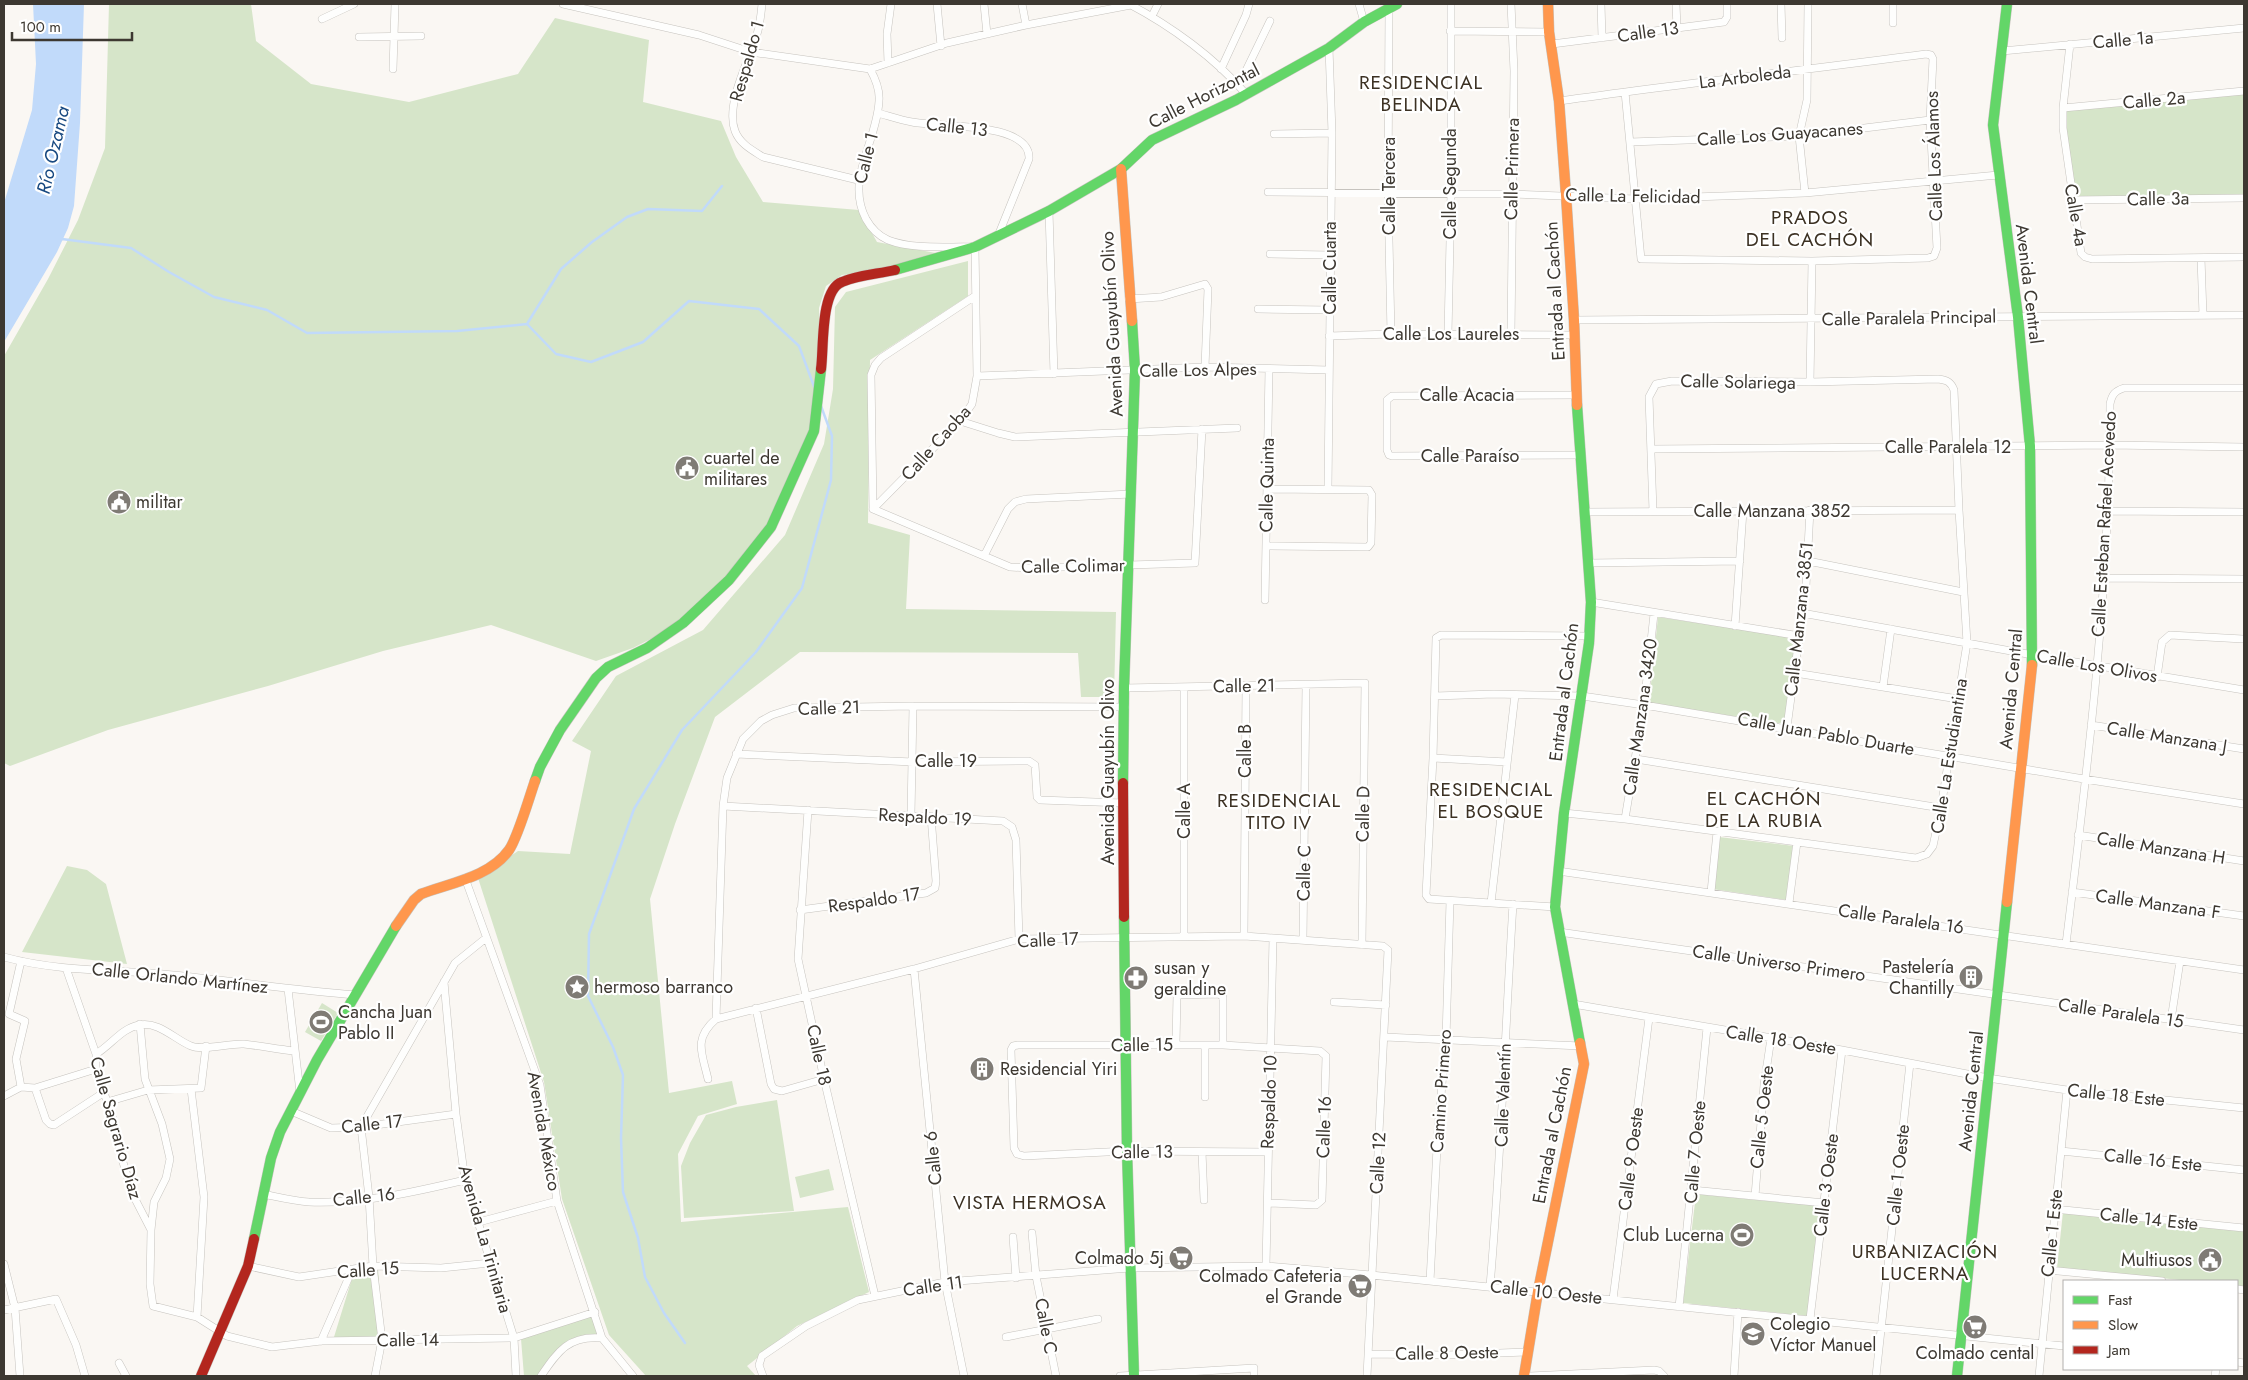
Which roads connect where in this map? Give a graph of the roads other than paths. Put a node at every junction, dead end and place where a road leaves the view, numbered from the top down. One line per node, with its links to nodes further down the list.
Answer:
1 (354, 4): 26 (street)
2 (394, 4): 37 (street)
3 (563, 4): 47 (street)
4 (762, 4): 47 (street, Respaldo 1)
5 (890, 4): 49 (street)
6 (937, 4): 44 (street)
7 (984, 4): 36 (street)
8 (1022, 4): 30 (street)
9 (1130, 4): 24 (street); 25 (street)
10 (1158, 4): 25 (street)
11 (1249, 4): 52 (street)
12 (1359, 4): 28 (street)
13 (1451, 4): 33 (street, Calle Segunda)
14 (1511, 4): 34 (street, Calle Primera)
15 (1548, 4): 35 (main road, Entrada al Cachón)
16 (1601, 4): 40 (street)
17 (1676, 4): 31 (street)
18 (1727, 4): 31 (street, Calle 13)
19 (1781, 4): 41 (street)
20 (1808, 4): 53 (street)
21 (1893, 4): 29 (street)
22 (2007, 4): 46 (main road, Avenida Central)
23 (1393, 6): 28 (main road, Calle Horizontal); 72 (street, Calle Tercera)
24 (1098, 7): 30 (street)
25 (1152, 16): 52 (street)
26 (322, 19)
27 (1270, 22): 54 (street)
28 (1364, 22): 45 (main road, Calle Horizontal)
29 (1893, 22)
30 (1026, 25): 36 (street)
31 (1677, 28): 40 (street, Calle 13)
32 (2244, 28): 43 (street, Calle 1a)
33 (1450, 31): 34 (street); 74 (street, Calle Segunda)
34 (1513, 32): 35 (street); 75 (street, Calle Primera)
35 (1549, 32): 42 (main road, Entrada al Cachón)
36 (987, 34): 44 (street)
37 (394, 36): 38 (street); 39 (street); 50 (street)
38 (421, 36)
39 (359, 37)
40 (1602, 38): 42 (street, Calle 13)
41 (1782, 38)
42 (1552, 44): 58 (main road, Entrada al Cachón)
43 (2070, 44): 46 (street, Calle 1a); 59 (street, Calle 4a)
44 (940, 46): 49 (street)
45 (1329, 48): 57 (main road, Calle Horizontal); 62 (street, Calle Cuarta)
46 (2002, 51): 67 (main road, Avenida Central)
47 (752, 52): 51 (street); 68 (street, Respaldo 1)
48 (1931, 55): 53 (street, La Arboleda); 61 (street, Calle Los Álamos)
49 (888, 63): 51 (street)
50 (393, 69)
51 (870, 69): 60 (street, Calle 1)
52 (1221, 69): 54 (street)
53 (1808, 70): 56 (street, La Arboleda); 64 (street)
54 (1238, 85): 57 (street)
55 (2244, 91): 59 (street, Calle 2a)
56 (1625, 92): 58 (street, La Arboleda); 65 (street)
57 (1246, 94): 66 (main road, Calle Horizontal)
58 (1559, 100): 76 (main road, Entrada al Cachón)
59 (2063, 108): 79 (street, Calle 4a)
60 (878, 113): 68 (street, Calle 1); 81 (street, Calle 13)
61 (1930, 120): 64 (street, Calle Los Guayacanes); 69 (street, Calle Los Álamos)
62 (1332, 133): 63 (street); 71 (street, Calle Cuarta)
63 (1274, 134)
64 (1799, 136): 65 (street, Calle Los Guayacanes); 73 (street)
65 (1630, 142): 78 (street)
66 (1121, 169): 80 (main road, Calle Horizontal); 89 (main road, Avenida Guayubín Olivo)
67 (1998, 175): 69 (street, Calle La Felicidad); 94 (main road, Avenida Central)
68 (858, 180): 82 (street, Calle 1)
69 (1933, 181): 73 (street, Calle La Felicidad); 87 (street, Calle Los Álamos)
70 (1268, 192): 71 (street, Calle La Felicidad)
71 (1330, 193): 72 (street, Calle La Felicidad); 84 (street, Calle Cuarta)
72 (1388, 193): 74 (street, Calle La Felicidad); 97 (street, Calle Tercera)
73 (1805, 193): 78 (street, Calle La Felicidad)
74 (1451, 194): 75 (street, Calle La Felicidad); 98 (street, Calle Segunda)
75 (1511, 194): 76 (street, Calle La Felicidad); 99 (street, Calle Primera)
76 (1566, 195): 78 (street, Calle La Felicidad); 96 (main road, Entrada al Cachón)
77 (2244, 198): 79 (street, Calle 3a)
78 (1635, 199): 87 (street)
79 (2072, 200): 86 (street, Calle 4a)
80 (1049, 211): 81 (main road, Calle Horizontal); 106 (street)
81 (998, 237): 82 (main road, Calle Horizontal)
82 (975, 247): 88 (street, Calle Caoba); 196 (main road, Calle Horizontal)
83 (1270, 254): 84 (street)
84 (1330, 255): 91 (street, Calle Cuarta)
85 (2244, 257): 86 (street, Calle 4a)
86 (2200, 258): 92 (street)
87 (1812, 261): 95 (street)
88 (975, 296): 107 (street, Calle Caoba); 126 (street)
89 (1129, 299): 102 (street); 104 (main road, Avenida Guayubín Olivo)
90 (1258, 309): 91 (street)
91 (1330, 310): 101 (street, Calle Cuarta)
92 (2203, 315): 93 (street, Calle Paralela Principal); 94 (street, Calle Paralela Principal)
93 (2244, 315)
94 (2018, 317): 95 (street, Calle Paralela Principal); 119 (main road, Avenida Central)
95 (1811, 319): 96 (street, Calle Paralela Principal); 108 (street)
96 (1574, 320): 100 (main road, Entrada al Cachón)
97 (1391, 334): 98 (street, Calle Los Laureles); 101 (street, Calle Los Laureles)
98 (1448, 334): 99 (street, Calle Los Laureles)
99 (1511, 334): 100 (street, Calle Los Laureles)
100 (1574, 334): 111 (main road, Entrada al Cachón)
101 (1329, 336): 105 (street, Calle Cuarta)
102 (1205, 367): 103 (street, Calle Los Alpes); 104 (street, Calle Los Alpes)
103 (1269, 369): 105 (street, Calle Los Alpes); 123 (street, Calle Quinta)
104 (1135, 370): 106 (street, Calle Los Alpes); 116 (main road, Avenida Guayubín Olivo)
105 (1329, 370): 124 (street, Calle Cuarta)
106 (1054, 374): 107 (street, Calle Los Alpes)
107 (977, 376): 112 (street, Calle Caoba)
108 (1810, 382): 109 (street, Calle Solariega); 121 (street, Calle Solariega)
109 (1949, 382): 118 (street, Calle La Estudiantina)
110 (2244, 388): 117 (street, Calle Esteban Rafael Acevedo)
111 (1576, 395): 113 (street, Calle Acacia); 122 (main road, Entrada al Cachón)
112 (960, 421): 116 (street); 126 (street, Calle Caoba)
113 (1387, 427): 122 (street, Calle Paraíso)
114 (1236, 428): 115 (street)
115 (1202, 429): 116 (street); 139 (street, Calle Colimar)
116 (1133, 431): 125 (main road, Avenida Guayubín Olivo)
117 (2110, 445): 119 (street, Calle Paralela 12); 120 (street, Calle Paralela 12); 131 (street, Calle Esteban Rafael Acevedo)
118 (1957, 446): 119 (street, Calle Paralela 12); 121 (street, Calle Paralela 12); 128 (street, Calle La Estudiantina)
119 (2030, 446): 153 (main road, Avenida Central)
120 (2244, 447)
121 (1652, 449): 129 (street, Calle Solariega)
122 (1580, 455): 132 (main road, Entrada al Cachón)
123 (1267, 489): 124 (street); 134 (street, Calle Quinta)
124 (1328, 489): 134 (street)
125 (1131, 494): 135 (street); 139 (main road, Avenida Guayubín Olivo)
126 (874, 509): 135 (street, Calle Colimar)
127 (1810, 510): 128 (street, Calle Manzana 3852); 130 (street, Calle Manzana 3852); 136 (street, Calle Manzana 3851)
128 (1959, 510): 142 (street, Calle La Estudiantina)
129 (1653, 511): 130 (street, Calle Manzana 3852); 132 (street, Calle Manzana 3852)
130 (1743, 511): 137 (street)
131 (2108, 511): 133 (street); 140 (street, Calle Esteban Rafael Acevedo)
132 (1585, 512): 138 (main road, Entrada al Cachón)
133 (2244, 512)
134 (1266, 546): 143 (street, Calle Quinta)
135 (984, 556): 139 (street, Calle Colimar)
136 (1808, 560): 142 (street); 145 (street, Calle Manzana 3851)
137 (1740, 561): 138 (street); 147 (street)
138 (1589, 563): 144 (main road, Entrada al Cachón)
139 (1128, 565): 162 (main road, Avenida Guayubín Olivo)
140 (2104, 578): 141 (street); 154 (street, Calle Esteban Rafael Acevedo)
141 (2244, 580)
142 (1963, 592): 152 (street, Calle La Estudiantina)
143 (1265, 600)
144 (1591, 602): 146 (street); 149 (main road, Entrada al Cachón)
145 (1802, 613): 148 (street, Calle Los Olivos); 150 (street, Calle Manzana 3851)
146 (1654, 614): 147 (street); 168 (street, Calle Manzana 3420)
147 (1735, 626): 150 (street)
148 (1892, 629): 152 (street, Calle Los Olivos); 161 (street)
149 (1589, 636): 165 (street); 166 (main road, Entrada al Cachón)
150 (1800, 636): 155 (street, Calle Manzana 3851)
151 (2244, 639): 156 (street)
152 (1967, 643): 153 (street, Calle Los Olivos); 167 (street, Calle La Estudiantina)
153 (2033, 655): 154 (street, Calle Los Olivos); 180 (main road, Avenida Central)
154 (2096, 666): 156 (street, Calle Los Olivos); 171 (street, Calle Esteban Rafael Acevedo)
155 (1795, 673): 161 (street); 172 (street, Calle Manzana 3851)
156 (2157, 677): 163 (street, Calle Los Olivos)
157 (1365, 683): 158 (street, Calle 21); 216 (street, Calle D)
158 (1306, 685): 159 (street, Calle 21); 214 (street, Calle C)
159 (1246, 686): 160 (street, Calle 21); 210 (street, Calle B)
160 (1184, 687): 162 (street, Calle 21); 208 (street, Calle A)
161 (1883, 687): 167 (street)
162 (1124, 688): 170 (main road, Avenida Guayubín Olivo)
163 (2244, 690)
164 (1515, 695): 165 (street, Calle Juan Pablo Duarte); 166 (street, Calle Juan Pablo Duarte); 179 (street)
165 (1435, 696): 176 (street)
166 (1582, 696): 168 (street, Calle Juan Pablo Duarte); 187 (main road, Entrada al Cachón)
167 (1958, 699): 175 (street, Calle La Estudiantina)
168 (1644, 705): 172 (street, Calle Juan Pablo Duarte); 177 (street, Calle Manzana 3420)
169 (913, 706): 170 (street, Calle 21); 174 (street, Calle 21); 178 (street)
170 (1124, 707): 182 (main road, Avenida Guayubín Olivo)
171 (2091, 725): 173 (street, Calle Manzana J); 181 (street, Calle Esteban Rafael Acevedo)
172 (1787, 728): 175 (street, Calle Juan Pablo Duarte)
173 (2244, 749)
174 (736, 754): 178 (street, Calle 19); 184 (street, Calle 21)
175 (1949, 755): 180 (street, Calle Juan Pablo Duarte); 185 (street, Calle La Estudiantina)
176 (1433, 758): 179 (street); 199 (street)
177 (1636, 759): 185 (street); 190 (street, Calle Manzana 3420)
178 (913, 762): 182 (street, Calle 19); 188 (street)
179 (1507, 762): 200 (street)
180 (2020, 768): 181 (street, Calle Juan Pablo Duarte); 207 (main road, Avenida Central)
181 (2084, 779): 183 (street, Calle Juan Pablo Duarte); 192 (street, Calle Esteban Rafael Acevedo)
182 (1123, 803): 209 (main road, Avenida Guayubín Olivo)
183 (2244, 804)
184 (723, 806): 186 (street, Respaldo 19); 234 (street, Calle 21)
185 (1941, 808): 193 (street, Calle La Estudiantina)
186 (808, 810): 188 (street, Respaldo 19); 204 (street, Calle 18)
187 (1564, 814): 190 (street, Calle La Estudiantina); 195 (main road, Entrada al Cachón)
188 (911, 816): 189 (street, Respaldo 19)
189 (931, 816): 204 (street, Respaldo 17); 213 (street, Respaldo 19)
190 (1625, 819): 191 (street, Calle La Estudiantina)
191 (1717, 832): 193 (street, Calle La Estudiantina); 197 (street)
192 (2078, 835): 194 (street, Calle Manzana H); 198 (street, Calle Esteban Rafael Acevedo)
193 (1797, 842): 201 (street)
194 (2244, 861)
195 (1558, 871): 197 (street, Calle Paralela 16); 203 (main road, Entrada al Cachón)
196 (466, 878): 211 (street, Avenida México); 227 (main road, Calle Horizontal)
197 (1711, 892): 201 (street, Calle Paralela 16)
198 (2072, 892): 205 (street, Calle Manzana F); 215 (street, Calle Esteban Rafael Acevedo)
199 (1450, 901): 200 (street); 241 (street, Camino Primero)
200 (1491, 903): 202 (street)
201 (1789, 903): 207 (street, Calle Paralela 16)
202 (1513, 904): 203 (street); 242 (street, Calle Valentín)
203 (1555, 907): 206 (main road, Entrada al Cachón)
204 (800, 910): 228 (street, Calle 18)
205 (2244, 916)
206 (1559, 932): 226 (street, Calle Universo Primero); 230 (main road, Entrada al Cachón)
207 (2004, 934): 215 (street, Calle Paralela 16); 226 (main road, Avenida Central)
208 (1184, 935): 209 (street, Calle 17); 210 (street, Calle 17)
209 (1123, 936): 213 (street, Calle 17); 245 (main road, Avenida Guayubín Olivo)
210 (1244, 936): 212 (street, Calle 17)
211 (486, 938): 224 (street); 284 (street, Avenida México)
212 (1273, 938): 214 (street, Calle 17); 249 (street, Respaldo 10)
213 (1019, 939): 222 (street, Calle 17)
214 (1303, 940): 216 (street, Calle 17)
215 (2066, 944): 219 (street, Calle Paralela 16)
216 (1362, 945): 217 (street, Calle 17)
217 (1388, 950): 231 (street, Calle 12)
218 (4, 957): 220 (street, Calle Orlando Martínez)
219 (2180, 960): 223 (street, Calle Paralela 16); 235 (street)
220 (21, 961): 221 (street, Calle Orlando Martínez); 258 (street)
221 (66, 968): 225 (street, Calle Orlando Martínez); 252 (street, Calle Sagrario Díaz)
222 (914, 969): 228 (street, Calle 17); 306 (street, Calle 6)
223 (2244, 970)
224 (444, 982): 270 (street, Avenida La Trinitaria); 271 (street)
225 (288, 990): 227 (street, Calle Orlando Martínez); 251 (street)
226 (1998, 994): 235 (street, Calle Paralela 15); 255 (main road, Avenida Central)
227 (356, 995): 263 (main road, Calle Horizontal)
228 (807, 995): 232 (street, Calle 17); 257 (street, Calle 18)
229 (1334, 1002): 231 (street)
230 (1573, 1004): 233 (street, Calle 18 Oeste); 248 (main road, Entrada al Cachón)
231 (1386, 1005): 239 (street, Calle 12)
232 (756, 1008): 234 (street, Calle 17); 257 (street)
233 (1649, 1018): 237 (street, Calle 18 Oeste); 310 (street, Calle 9 Oeste)
234 (716, 1019): 256 (street)
235 (2171, 1020): 238 (street, Calle Paralela 15)
236 (140, 1024): 247 (street); 252 (street); 261 (street)
237 (1707, 1028): 240 (street, Calle 18 Oeste); 279 (street, Calle 7 Oeste)
238 (2244, 1030)
239 (1385, 1037): 241 (street); 301 (street, Calle 12)
240 (1771, 1038): 250 (street, Calle 18 Oeste); 281 (street, Calle 5 Oeste)
241 (1446, 1039): 242 (street); 305 (street, Camino Primero)
242 (1505, 1042): 248 (street); 307 (street, Calle Valentín)
243 (1176, 1044): 244 (street, Calle 15); 245 (street, Calle 15); 246 (street)
244 (1204, 1044): 246 (street, Calle 15); 266 (street)
245 (1125, 1045): 272 (main road, Avenida Guayubín Olivo); 276 (street, Calle 15)
246 (1223, 1045): 249 (street, Calle 15)
247 (206, 1046): 251 (street); 260 (street)
248 (1581, 1046): 308 (main road, Entrada al Cachón)
249 (1272, 1049): 275 (street, Respaldo 10); 285 (street, Calle 16)
250 (1842, 1050): 253 (street, Calle 18 Oeste); 286 (street, Calle 3 Oeste)
251 (294, 1051): 263 (street)
252 (96, 1054): 254 (street, Calle Sagrario Díaz)
253 (1910, 1063): 255 (street, Calle 18 Oeste); 319 (street, Calle 1 Oeste)
254 (96, 1069): 259 (street); 264 (street, Calle Sagrario Díaz)
255 (1988, 1078): 262 (street, Calle 18 Este); 322 (main road, Avenida Central)
256 (708, 1079)
257 (824, 1079): 309 (street, Calle 18)
258 (20, 1087): 259 (street); 265 (street)
259 (35, 1088): 264 (street)
260 (191, 1089): 261 (street); 316 (street)
261 (148, 1090): 267 (street); 290 (street)
262 (2068, 1090): 268 (street, Calle 18 Este); 273 (street, Calle 1 Este)
263 (300, 1092): 269 (main road, Calle Horizontal)
264 (104, 1093): 267 (street, Calle Sagrario Díaz)
265 (4, 1096)
266 (1204, 1097)
267 (107, 1102): 290 (street, Calle Sagrario Díaz)
268 (2244, 1108)
269 (291, 1111): 271 (street, Calle 17); 280 (main road, Calle Horizontal)
270 (456, 1114): 271 (street, Calle 17); 278 (street, Avenida La Trinitaria)
271 (361, 1127): 282 (street)
272 (1127, 1151): 274 (street, Calle 13); 276 (street, Calle 13); 298 (main road, Avenida Guayubín Olivo)
273 (2061, 1151): 277 (street, Calle 16 Este); 287 (street, Calle 1 Este)
274 (1202, 1152): 275 (street, Calle 13); 283 (street)
275 (1267, 1152): 285 (street, Respaldo 10)
276 (1017, 1154)
277 (2244, 1170)
278 (465, 1180): 282 (street, Calle 16); 288 (street, Avenida La Trinitaria)
279 (1692, 1190): 281 (street); 311 (street, Calle 7 Oeste)
280 (263, 1194): 282 (street, Calle 16); 295 (main road, Calle Horizontal)
281 (1755, 1196): 286 (street)
282 (369, 1198): 296 (street)
283 (1204, 1200)
284 (557, 1201): 288 (street); 314 (street, Avenida México)
285 (1268, 1203): 297 (street, Respaldo 10)
286 (1824, 1203): 318 (street, Calle 3 Oeste)
287 (2054, 1209): 289 (street, Calle 14 Este); 300 (street, Calle 1 Este)
288 (479, 1222): 293 (street, Avenida La Trinitaria)
289 (2244, 1228)
290 (151, 1230): 316 (street, Calle Sagrario Díaz)
291 (1032, 1233): 302 (street, Calle C)
292 (1012, 1237): 303 (street)
293 (490, 1263): 296 (street, Calle 15); 324 (street, Avenida La Trinitaria)
294 (4, 1264): 312 (street)
295 (248, 1266): 299 (street, Calle 15); 321 (main road, Calle Horizontal)
296 (373, 1266): 299 (street, Calle 15); 326 (street)
297 (1266, 1266): 298 (street, Calle 10 Oeste); 301 (street, Calle 10 Oeste)
298 (1130, 1268): 302 (street, Calle 11); 346 (main road, Avenida Guayubín Olivo)
299 (352, 1270): 327 (street)
300 (2048, 1270): 304 (street); 328 (street, Calle 1 Este)
301 (1371, 1275): 305 (street, Calle 10 Oeste); 331 (street, Calle 12)
302 (1036, 1276): 303 (street, Calle 11); 320 (street, Calle C)
303 (1016, 1278): 306 (street, Calle 11)
304 (2152, 1280)
305 (1430, 1281): 307 (street, Calle 10 Oeste)
306 (945, 1282): 309 (street, Calle 11); 343 (street, Calle 6)
307 (1490, 1286): 308 (street, Calle 10 Oeste)
308 (1538, 1291): 310 (street, Calle 10 Oeste); 330 (main road, Entrada al Cachón)
309 (875, 1296): 342 (street, Calle 11)
310 (1613, 1300): 311 (street, Calle 10 Oeste)
311 (1679, 1306): 315 (street, Calle 10 Oeste)
312 (15, 1308): 313 (street); 334 (street); 335 (street)
313 (4, 1310)
314 (595, 1312): 324 (street, Calle 14); 325 (street, Avenida México)
315 (1738, 1312): 318 (street, Calle 10 Oeste); 352 (street)
316 (197, 1317): 321 (street, Calle Sagrario Díaz)
317 (1098, 1319): 320 (street)
318 (1810, 1319): 319 (street, Calle 10 Oeste)
319 (1881, 1326): 322 (street, Calle 10 Oeste); 353 (street, Calle 1 Oeste)
320 (1046, 1329): 323 (street); 344 (street, Calle C)
321 (220, 1331): 327 (street, Calle 14); 337 (main road, Calle Horizontal)
322 (1962, 1336): 328 (street, Calle 10 Oeste); 354 (main road, Avenida Central)
323 (1006, 1337)
324 (514, 1338): 326 (street, Calle 14); 339 (street, Avenida La Trinitaria)
325 (602, 1338): 340 (street); 341 (street, Avenida México)
326 (382, 1340): 327 (street, Calle 14); 338 (street)
327 (321, 1341)
328 (2043, 1344): 329 (street, Calle 10 Oeste); 355 (street, Calle 1 Este)
329 (2063, 1346)
330 (1526, 1352): 331 (street, Calle 8 Oeste); 349 (main road, Entrada al Cachón)
331 (1368, 1354): 348 (street, Calle 12)
332 (119, 1362): 336 (street)
333 (1624, 1374): 350 (street); 351 (street)
334 (20, 1376)
335 (85, 1376)
336 (126, 1376)
337 (201, 1376)
338 (375, 1376)
339 (516, 1376)
340 (541, 1376)
341 (633, 1376)
342 (763, 1376)
343 (964, 1376)
344 (1056, 1376)
345 (1120, 1376): 346 (street)
346 (1134, 1376): 347 (street)
347 (1254, 1376)
348 (1367, 1376)
349 (1524, 1376)
350 (1530, 1376)
351 (1664, 1376)
352 (1734, 1376)
353 (1876, 1376)
354 (1957, 1376)
355 (2039, 1376)

